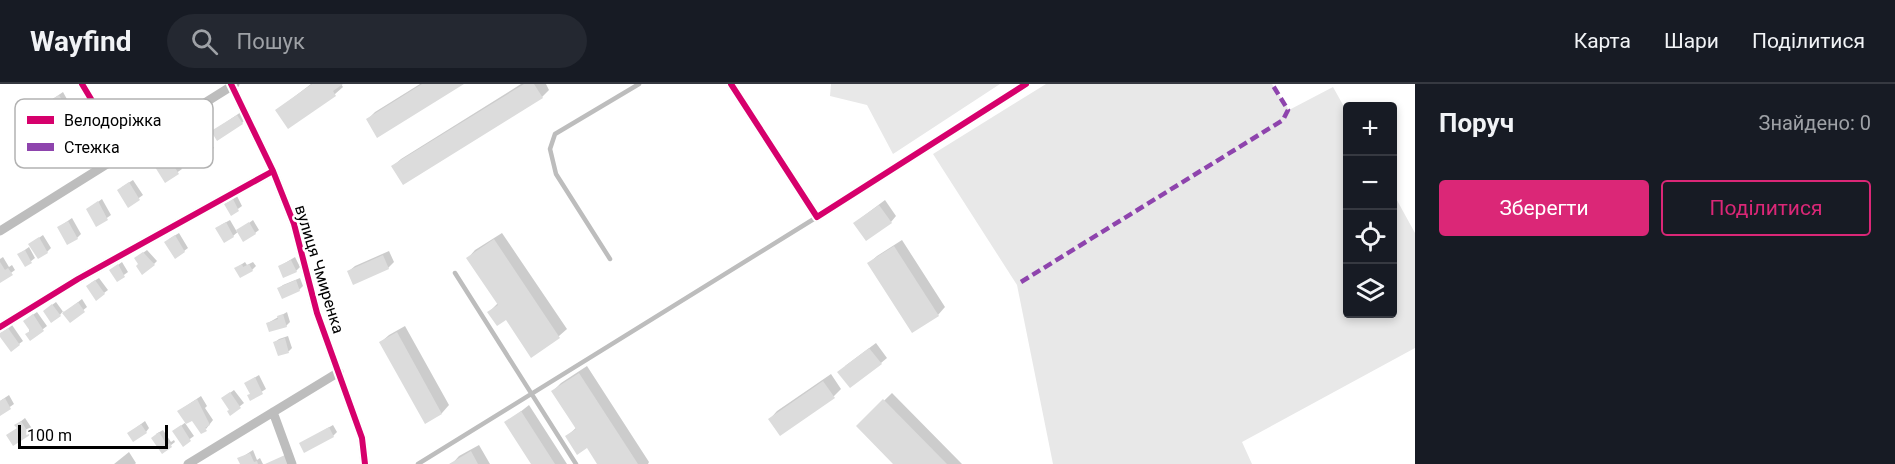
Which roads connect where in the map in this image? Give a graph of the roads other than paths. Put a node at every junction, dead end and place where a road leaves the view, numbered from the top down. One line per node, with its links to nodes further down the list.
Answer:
1 (82, 84): 6 (street)
2 (639, 84): 12 (lane)
3 (731, 84): 10 (street)
4 (1026, 84): 10 (street)
5 (233, 85): 7 (street); 9 (street, вулиця Чмиренка)
6 (91, 99)
7 (211, 99)
8 (101, 168): 11 (street)
9 (273, 171): 14 (street); 15 (street, вулиця Чмиренка)
10 (817, 217): 16 (lane)
11 (0, 231)
12 (610, 259)
13 (454, 273): 16 (lane)
14 (0, 327)
15 (339, 372): 17 (street); 20 (street, вулиця Чмиренка)
16 (532, 393): 21 (lane); 22 (lane)
17 (273, 412): 18 (street); 19 (street)
18 (194, 462)
19 (292, 464)
20 (365, 464)
21 (418, 464)
22 (576, 464)

